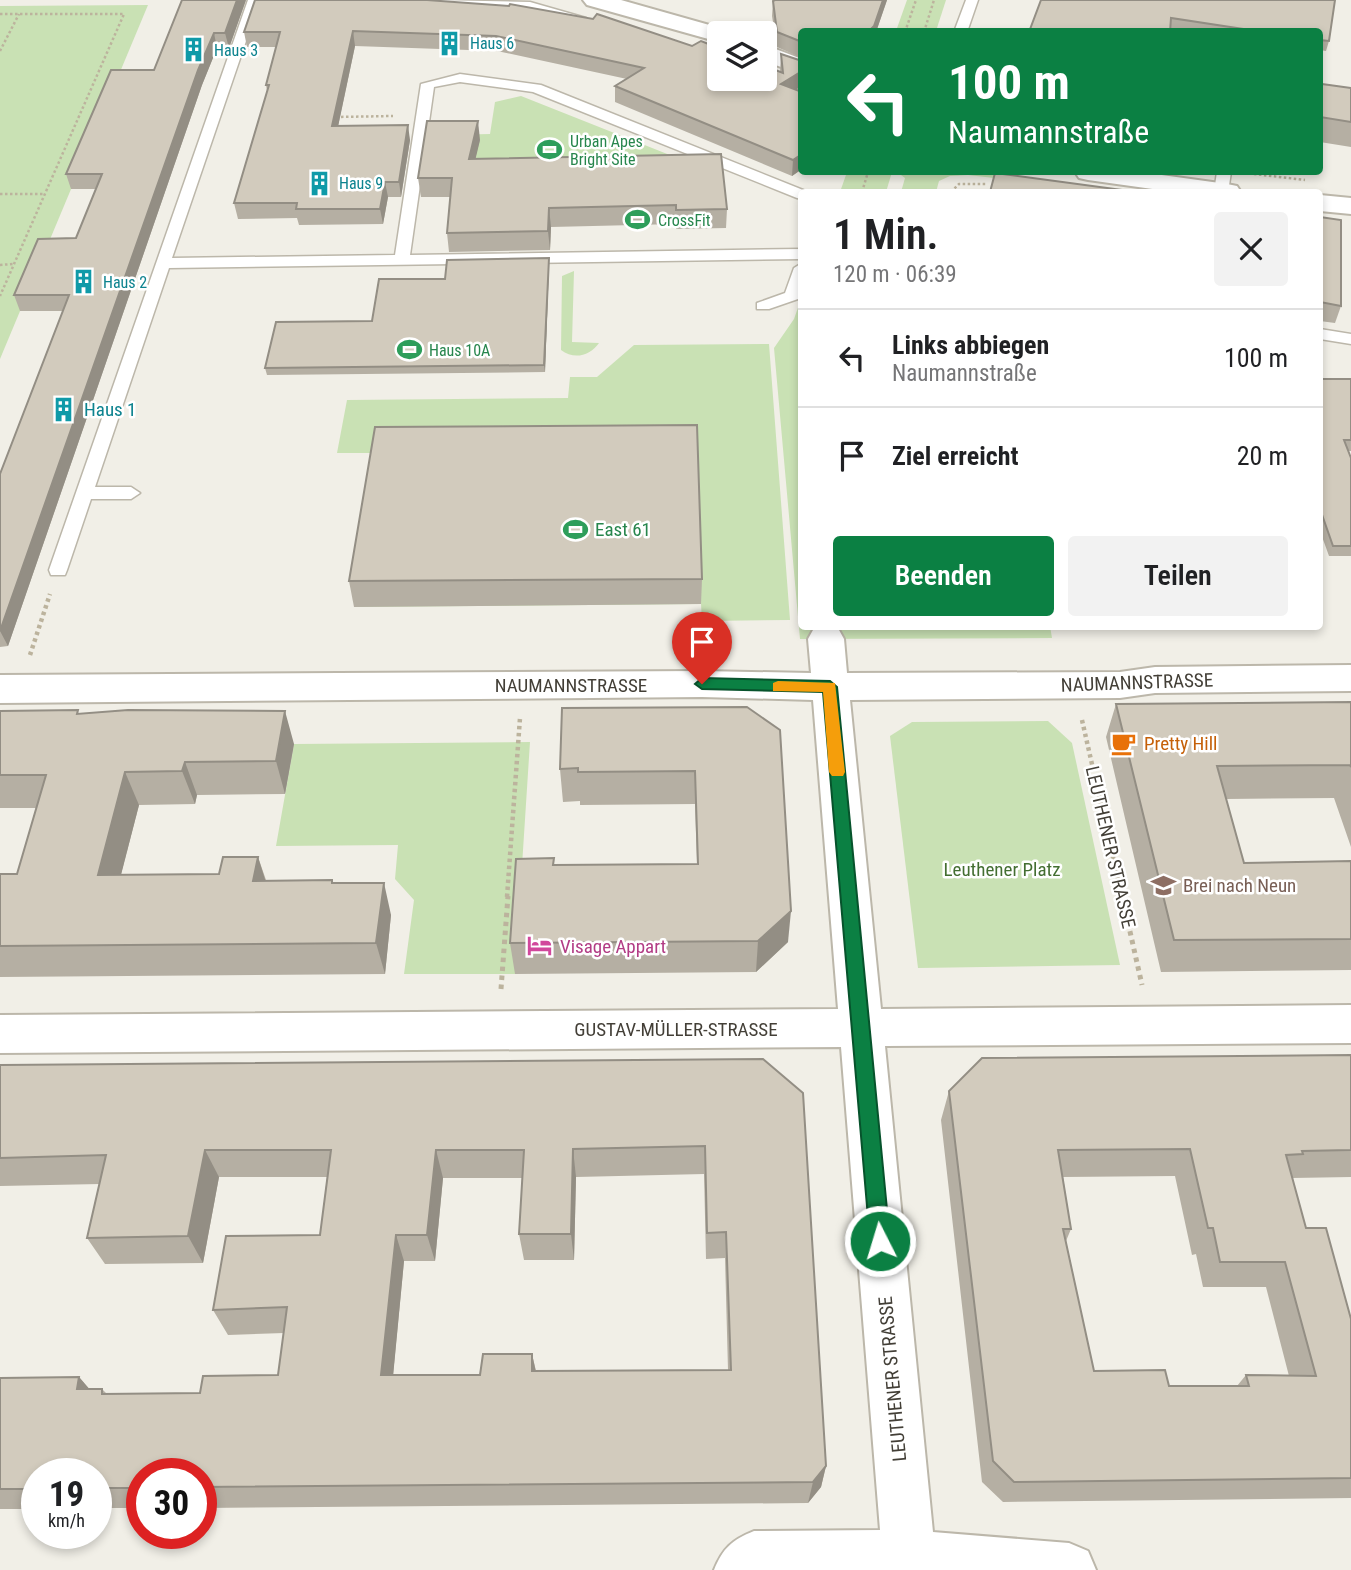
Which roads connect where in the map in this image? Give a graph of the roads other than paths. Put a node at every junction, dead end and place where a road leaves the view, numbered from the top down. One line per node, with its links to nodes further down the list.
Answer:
1 (254, 0): 16 (lane)
2 (440, 0): 4 (lane)
3 (972, 0): 5 (lane)
4 (594, 10): 6 (street)
5 (962, 28)
6 (707, 33)
7 (777, 57): 8 (street)
8 (798, 66)
9 (1108, 175): 10 (street)
10 (1201, 189)
11 (798, 193): 15 (lane)
12 (1323, 195): 13 (street)
13 (1351, 206)
14 (798, 254): 15 (lane)
15 (402, 258): 16 (lane)
16 (163, 263): 21 (lane)
17 (798, 279): 18 (lane)
18 (763, 306)
19 (1323, 334): 20 (lane)
20 (1351, 338)
21 (84, 493): 22 (lane); 23 (lane)
22 (131, 493)
23 (58, 570)
24 (825, 639): 26 (street, LEUTHENER STRASSE)
25 (1351, 678): 26 (street, NAUMANNSTRASSE)
26 (830, 687): 27 (street, NAUMANNSTRASSE); 29 (street, LEUTHENER STRASSE)
27 (0, 689)
28 (1351, 1024): 29 (street, GUSTAV-MÜLLER-STRASSE)
29 (860, 1028): 30 (street, GUSTAV-MÜLLER-STRASSE); 31 (street, LEUTHENER STRASSE)
30 (0, 1034)
31 (909, 1563): 32 (street); 33 (street)
32 (740, 1570)
33 (1069, 1570)

